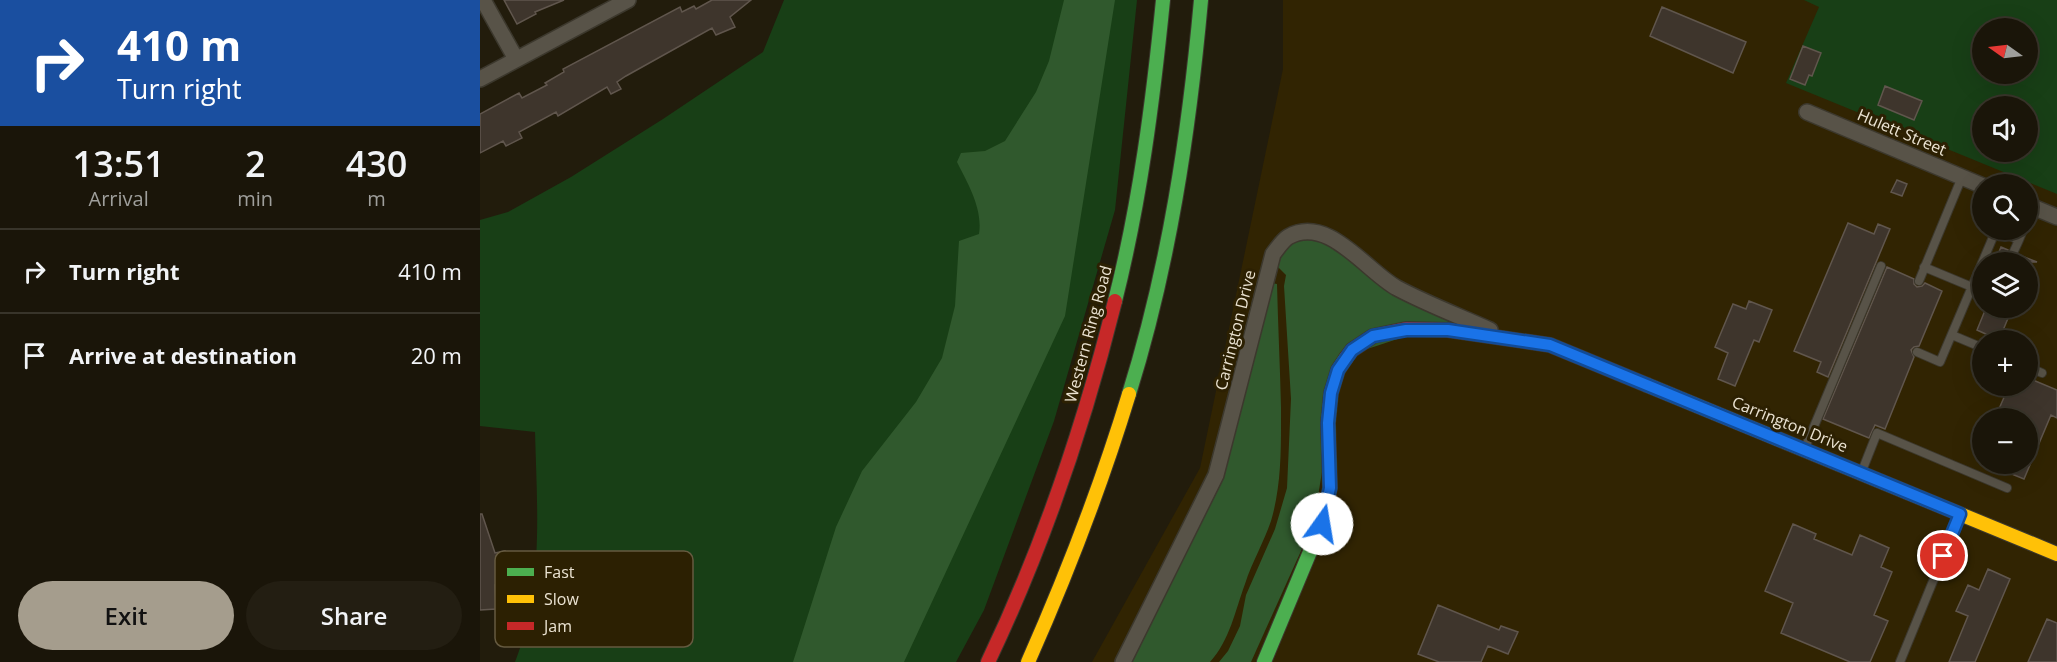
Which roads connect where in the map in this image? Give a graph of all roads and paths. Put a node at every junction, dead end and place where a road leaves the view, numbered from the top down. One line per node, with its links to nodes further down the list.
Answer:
1 (483, 0): 5 (street)
2 (628, 0): 5 (street)
3 (1163, 0): 30 (main road, Western Ring Road)
4 (1201, 0): 31 (main road)
5 (516, 59): 6 (street)
6 (480, 79)
7 (1808, 112): 8 (street, Hulett Street)
8 (1962, 177): 9 (street, Hulett Street); 15 (lane)
9 (1972, 181)
10 (2038, 212): 11 (street)
11 (2057, 217)
12 (2019, 240): 13 (lane)
13 (2014, 252)
14 (1881, 266): 25 (lane)
15 (1924, 267): 16 (lane); 17 (lane)
16 (1919, 281)
17 (1972, 282)
18 (1972, 294): 19 (lane)
19 (1952, 335): 21 (lane); 22 (lane)
20 (1506, 337): 25 (main road, Carrington Drive); 32 (street, Carrington Drive); 33 (main road, Carrington Drive)
21 (1972, 343)
22 (1917, 352)
23 (2038, 372): 24 (lane)
24 (2042, 373)
25 (1804, 449): 26 (main road, Carrington Drive)
26 (1861, 473): 27 (lane); 28 (main road, Carrington Drive)
27 (2007, 488)
28 (1960, 514): 29 (main road, Carrington Drive); 34 (lane)
29 (2057, 554)
30 (988, 662)
31 (1028, 662)
32 (1123, 662)
33 (1264, 662)
34 (1900, 662)

